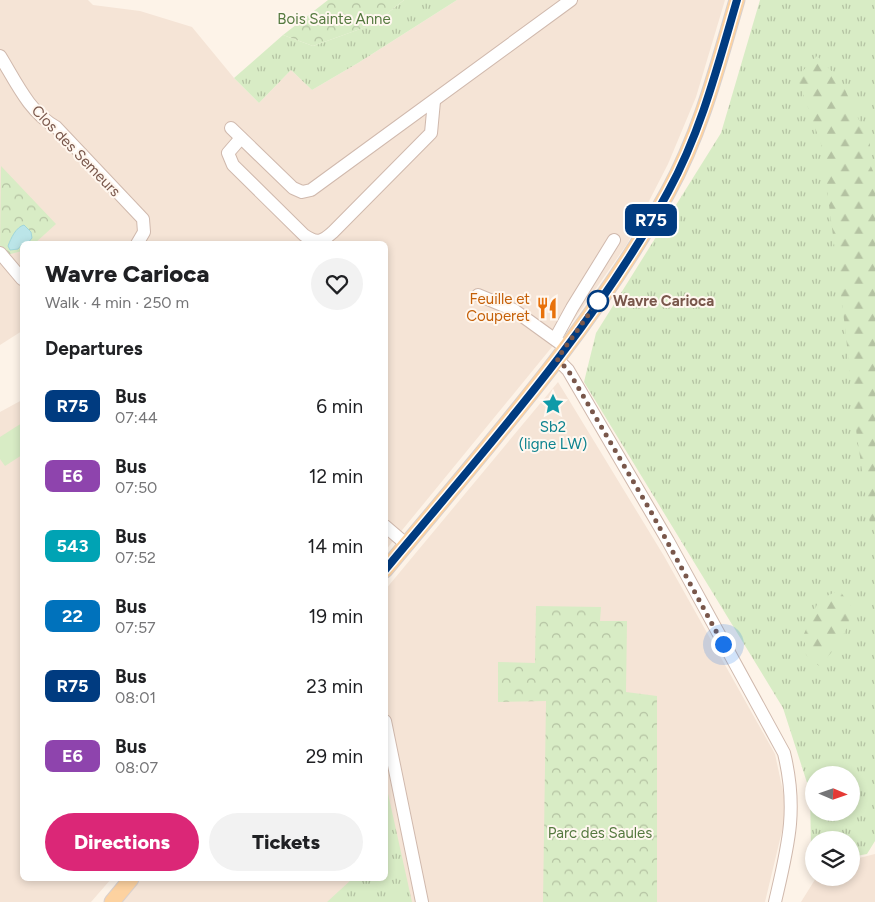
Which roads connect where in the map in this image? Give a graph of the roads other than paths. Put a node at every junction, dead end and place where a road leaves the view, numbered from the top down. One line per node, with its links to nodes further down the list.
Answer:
1 (571, 0): 4 (street)
2 (737, 0): 14 (main road)
3 (0, 56): 8 (street, Clos des Semeurs)
4 (434, 100): 6 (street); 10 (street)
5 (231, 128): 6 (street)
6 (241, 138): 9 (street)
7 (614, 240): 14 (street)
8 (139, 241)
9 (311, 241)
10 (321, 241)
11 (0, 254): 12 (street)
12 (20, 277)
13 (478, 295): 14 (street)
14 (559, 349): 16 (main road); 22 (street)
15 (388, 529): 16 (street)
16 (406, 544): 17 (main road)
17 (388, 566)
18 (388, 736): 21 (street)
19 (129, 881): 20 (main road)
20 (112, 902)
21 (422, 902)
22 (775, 902)

